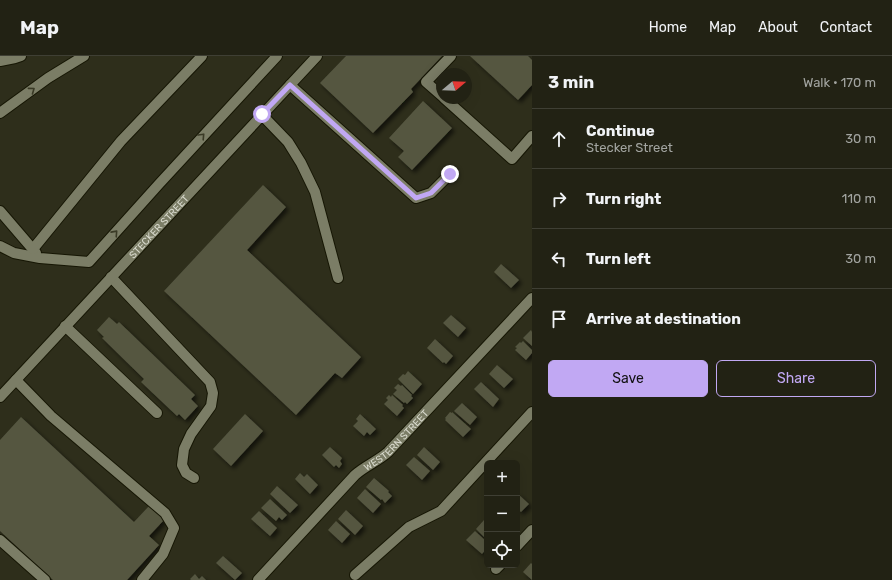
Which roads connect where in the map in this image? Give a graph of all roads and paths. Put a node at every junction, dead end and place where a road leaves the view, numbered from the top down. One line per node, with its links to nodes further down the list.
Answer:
1 (21, 56): 7 (street)
2 (84, 56): 13 (street, one-way to 2)
3 (202, 56): 19 (street)
4 (276, 56): 20 (street, one-way to 4)
5 (317, 56): 10 (street, STECKER STREET)
6 (451, 56): 8 (street)
7 (0, 61)
8 (439, 68)
9 (436, 72): 11 (street)
10 (290, 85): 14 (street, STECKER STREET); 16 (street)
11 (436, 91)
12 (451, 104): 15 (street)
13 (0, 113)
14 (262, 114): 21 (street, STECKER STREET); 22 (street)
15 (532, 136)
16 (450, 174)
17 (0, 211): 19 (street)
18 (0, 246): 20 (street)
19 (33, 249): 20 (street)
20 (40, 258)
21 (111, 277): 24 (street, STECKER STREET); 29 (street)
22 (338, 278)
23 (532, 298): 36 (street, WESTERN STREET)
24 (66, 326): 25 (street, STECKER STREET); 28 (street)
25 (16, 380): 26 (street, STECKER STREET); 35 (street)
26 (0, 396)
27 (532, 412): 33 (street)
28 (157, 414)
29 (194, 478)
30 (532, 530): 32 (street)
31 (0, 540): 34 (street)
32 (520, 543)
33 (355, 576)
34 (44, 580)
35 (142, 580)
36 (258, 580)

